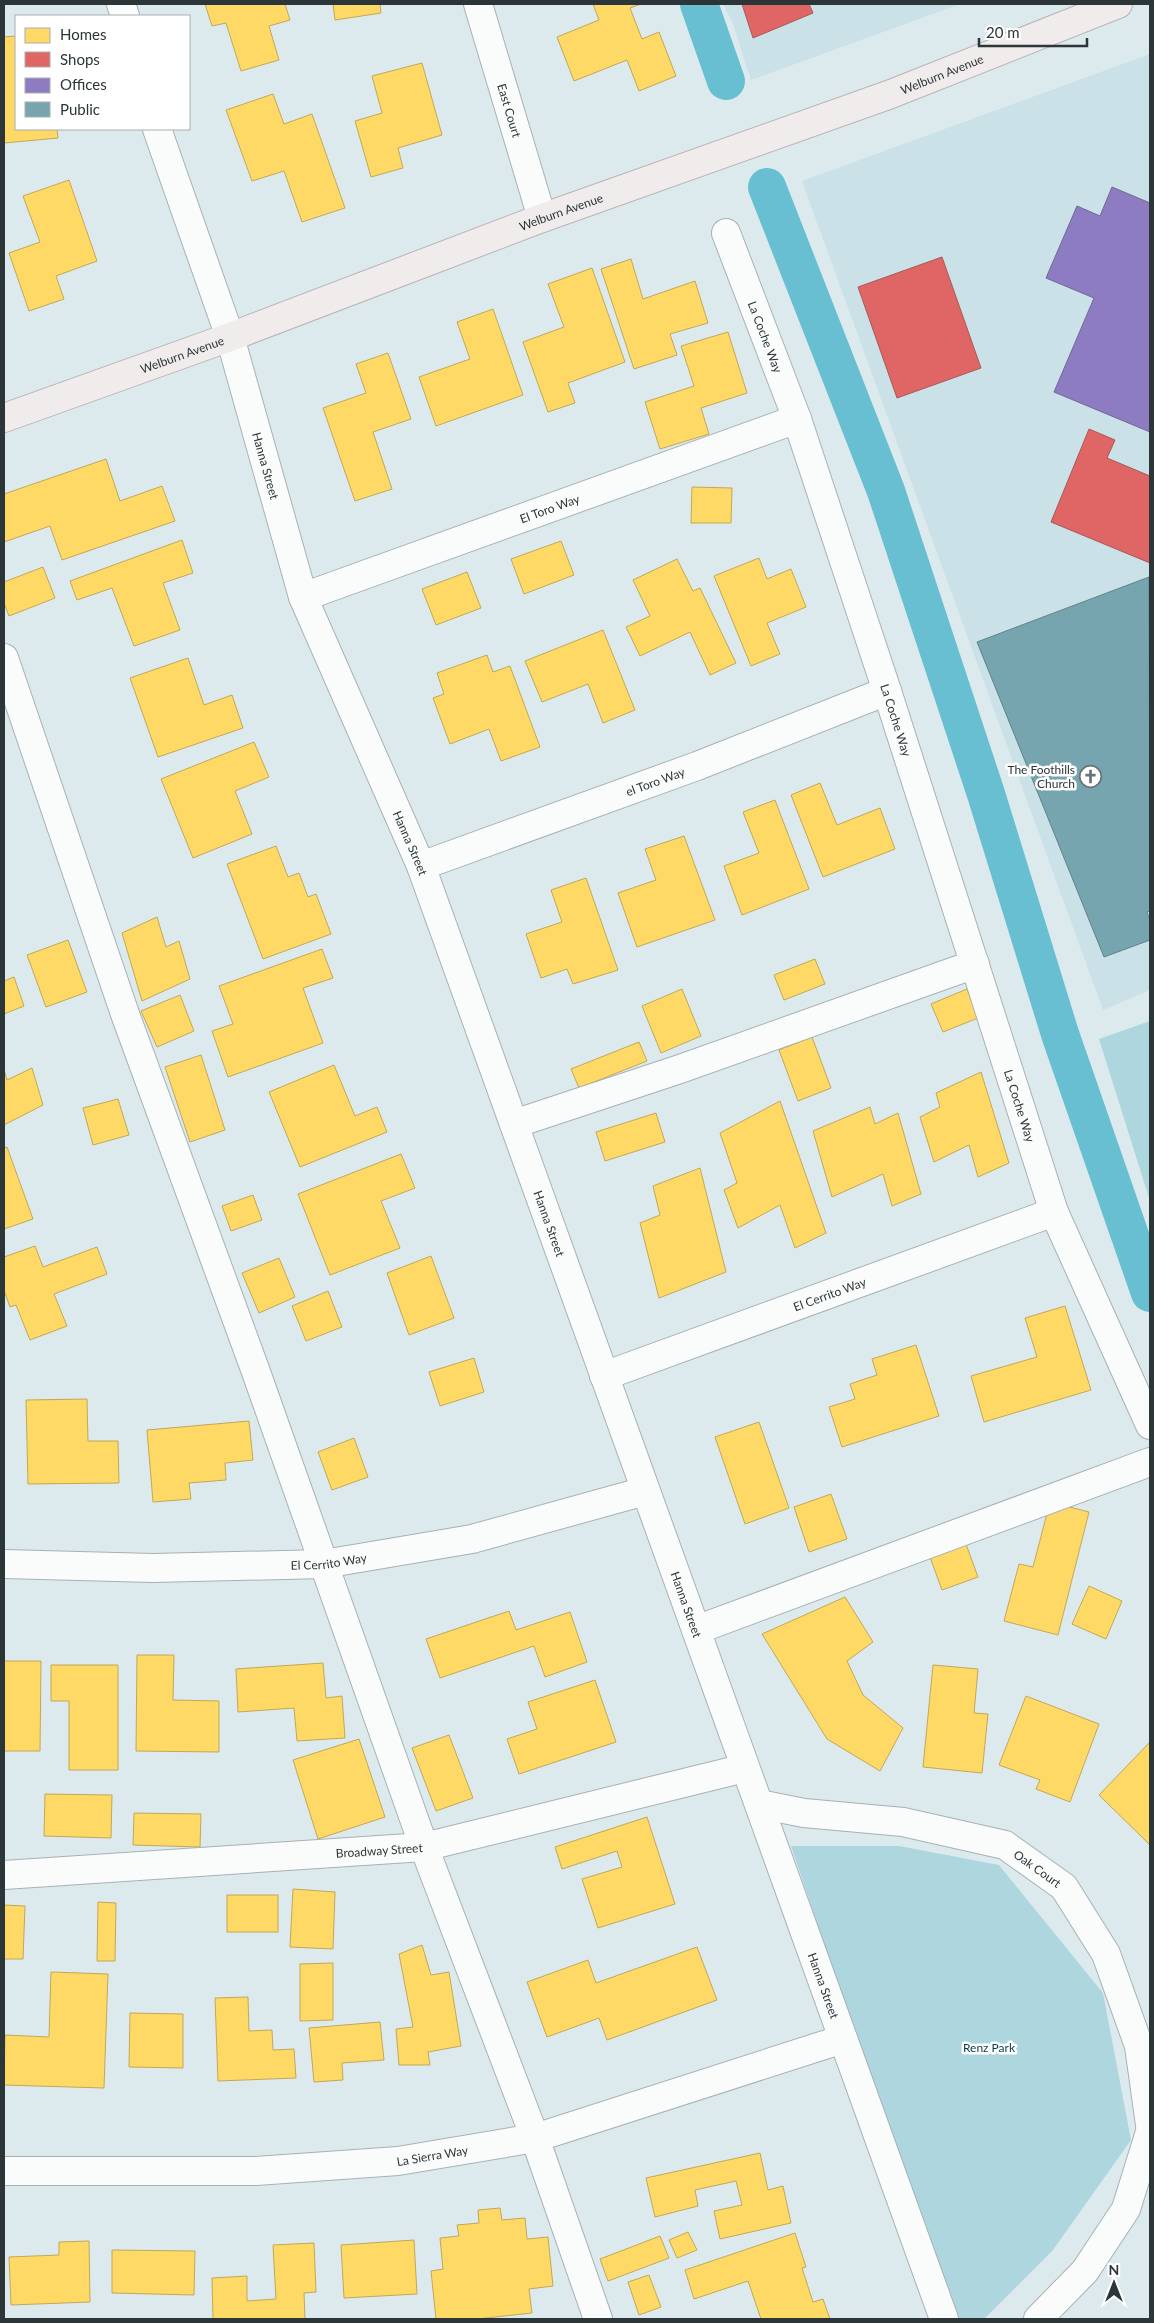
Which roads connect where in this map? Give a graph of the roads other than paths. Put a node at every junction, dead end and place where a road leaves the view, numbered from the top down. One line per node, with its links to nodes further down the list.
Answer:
1 (478, 4): 4 (street, East Court)
2 (1118, 4): 4 (main road, Welburn Avenue)
3 (157, 130): 6 (street, Hanna Street)
4 (542, 218): 6 (main road, Welburn Avenue)
5 (726, 233): 8 (street, La Coche Way)
6 (230, 337): 7 (main road, Welburn Avenue); 9 (street, Hanna Street)
7 (4, 418)
8 (797, 419): 9 (street, El Toro Way); 11 (street, La Coche Way)
9 (303, 597): 12 (street, Hanna Street)
10 (4, 658): 21 (street)
11 (887, 691): 12 (street, el Toro Way); 13 (street, La Coche Way)
12 (421, 866): 14 (street, Hanna Street)
13 (975, 964): 14 (street); 15 (street, La Coche Way)
14 (514, 1124): 16 (street, Hanna Street)
15 (1054, 1212): 16 (street, El Cerrito Way); 17 (street, La Coche Way)
16 (604, 1376): 19 (street, Hanna Street)
17 (1150, 1425)
18 (1150, 1462): 22 (street)
19 (646, 1491): 21 (street, El Cerrito Way); 22 (street, Hanna Street)
20 (4, 1564): 21 (street, El Cerrito Way)
21 (324, 1564): 25 (street)
22 (696, 1630): 23 (street, Hanna Street)
23 (745, 1768): 24 (street, Hanna Street); 25 (street, Broadway Street)
24 (759, 1804): 27 (street, Hanna Street); 28 (street, Oak Court)
25 (424, 1846): 26 (street, Broadway Street); 30 (street)
26 (4, 1876)
27 (843, 2039): 30 (street, La Sierra Way); 32 (street, Hanna Street)
28 (1150, 2125)
29 (1150, 2132): 34 (street)
30 (535, 2138): 31 (street, La Sierra Way); 33 (street)
31 (4, 2171)
32 (936, 2317)
33 (598, 2319)
34 (1038, 2319)

